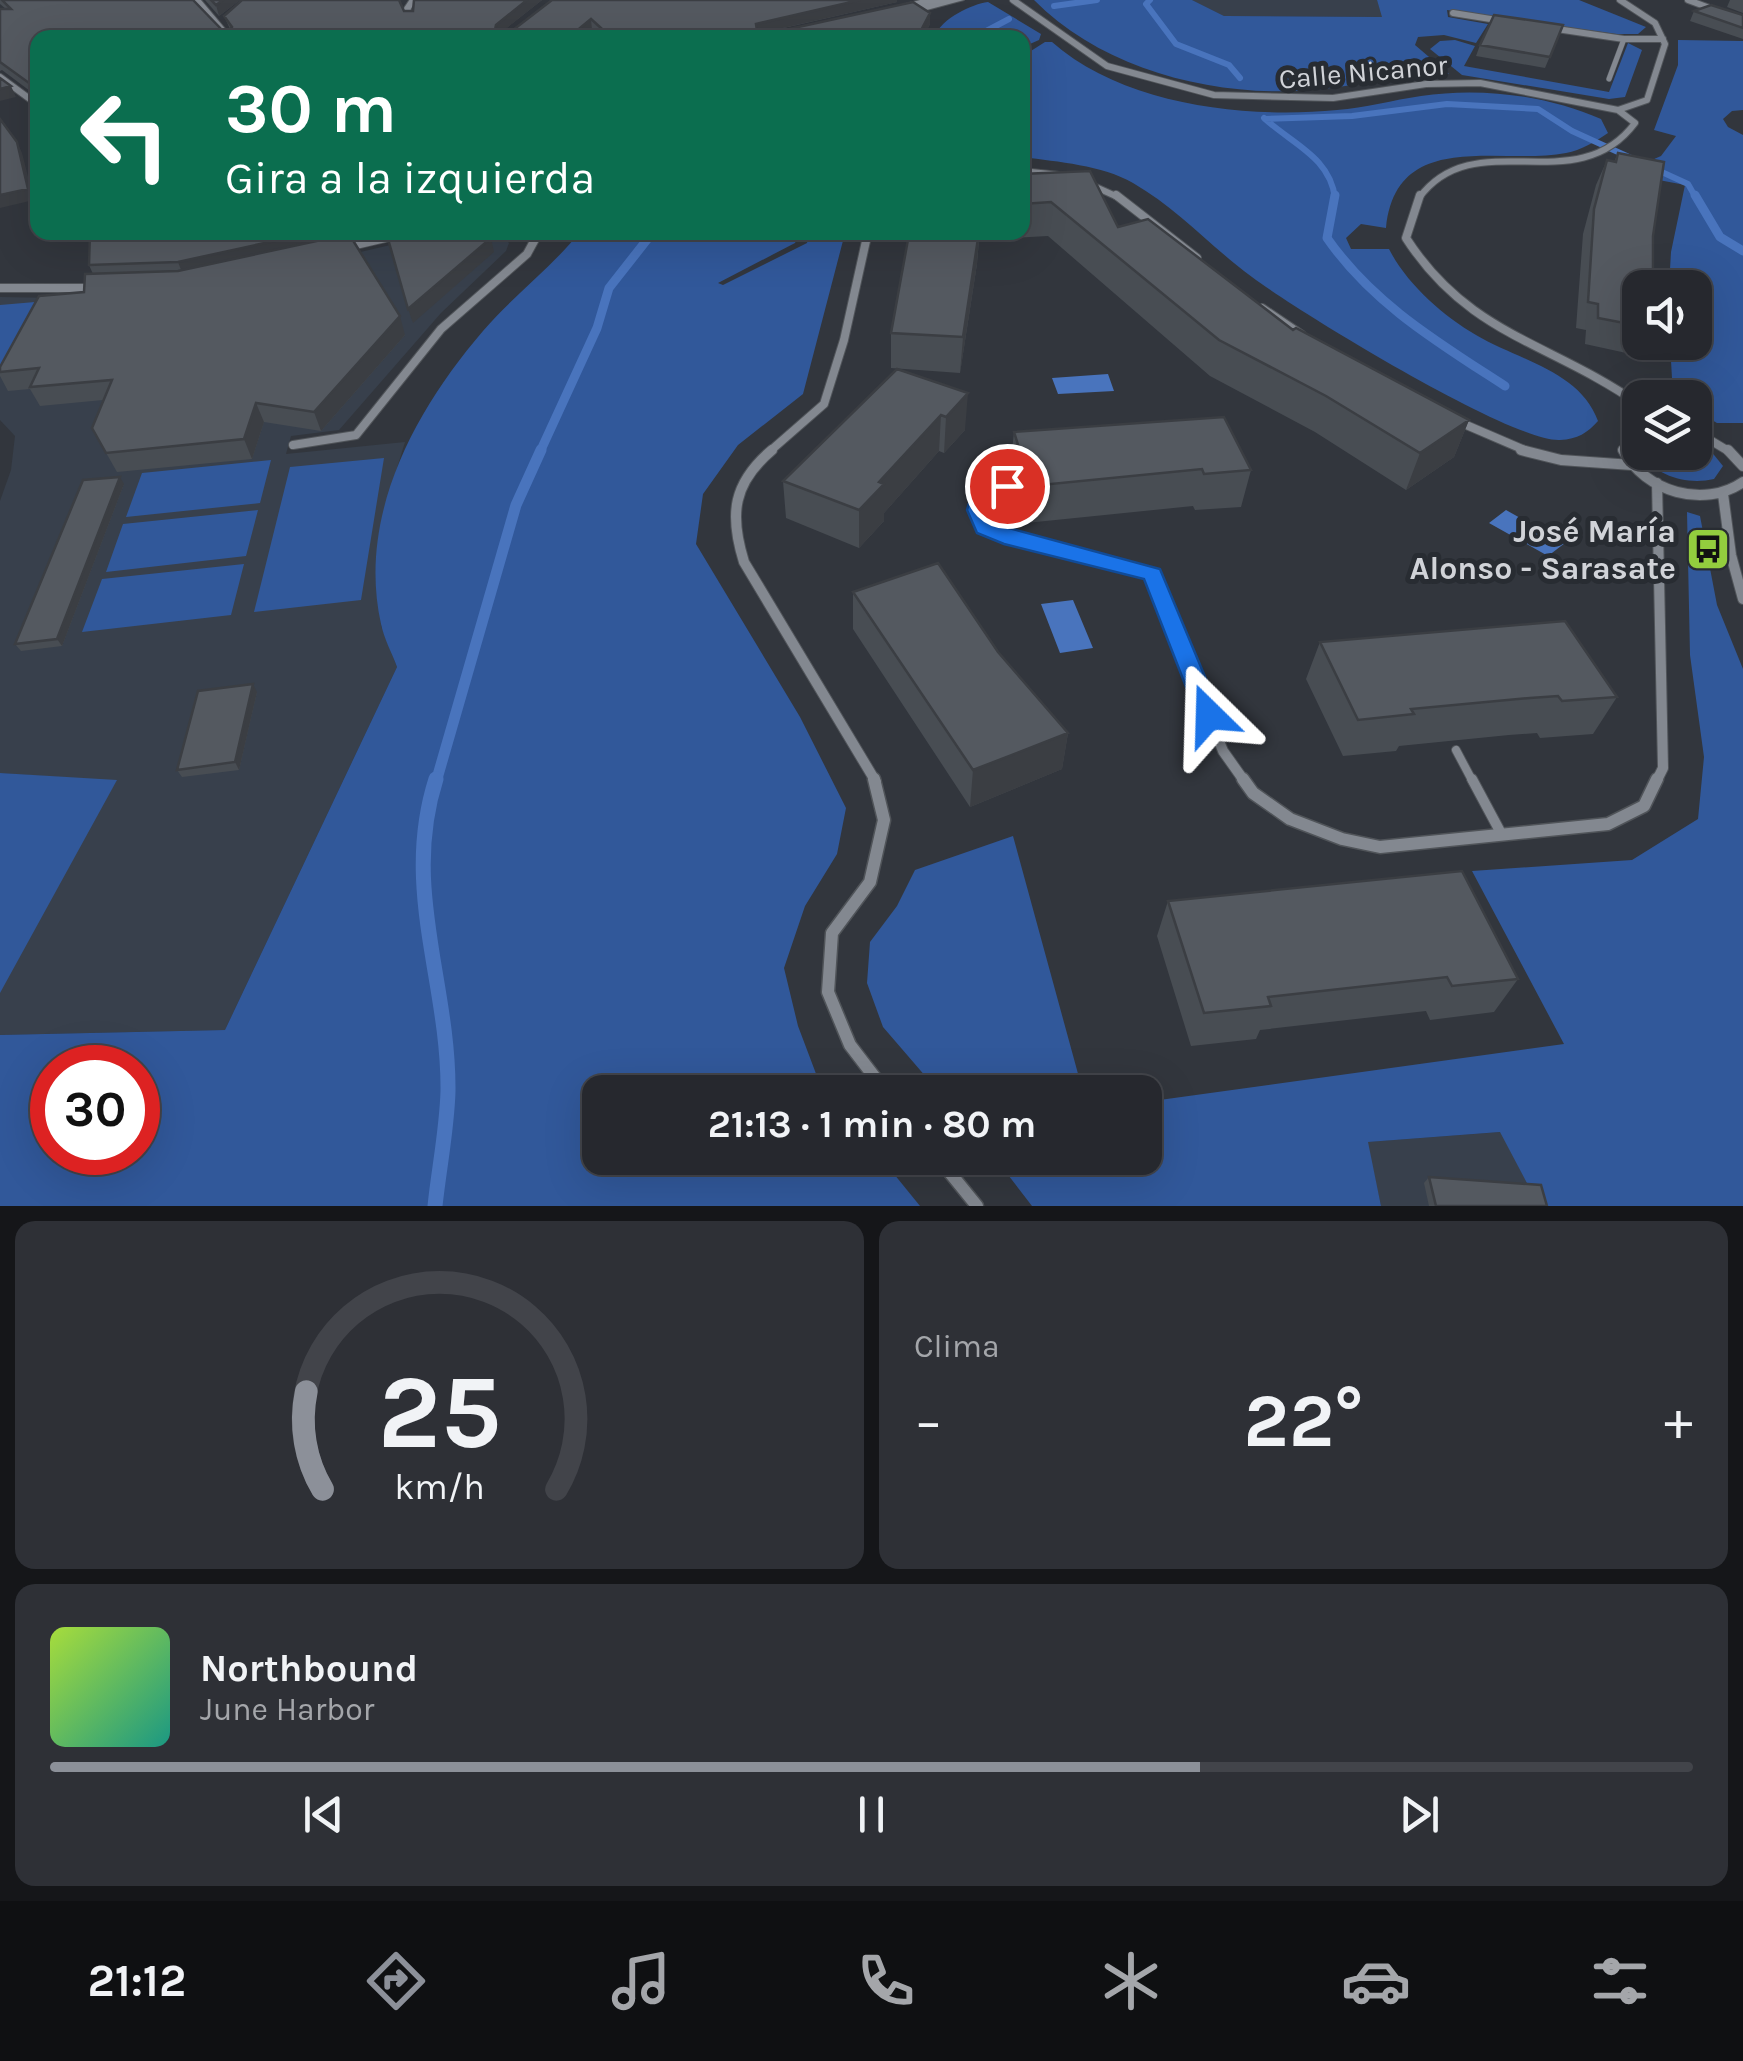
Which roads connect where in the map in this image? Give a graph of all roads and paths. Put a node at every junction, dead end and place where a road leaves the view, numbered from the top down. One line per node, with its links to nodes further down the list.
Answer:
1 (197, 0): 13 (street)
2 (413, 0): 10 (street)
3 (935, 0): 4 (street)
4 (959, 0)
5 (1013, 0): 19 (street, Calle Nicanor)
6 (1620, 0): 15 (street)
7 (1688, 0): 9 (street)
8 (1452, 13): 11 (street)
9 (1726, 14)
10 (411, 16)
11 (1510, 22)
12 (1548, 28): 14 (street)
13 (222, 30)
14 (1624, 39): 15 (street); 17 (lane)
15 (1663, 39): 19 (street)
16 (0, 77): 18 (street)
17 (1609, 79)
18 (30, 99)
19 (1618, 110): 32 (street)
20 (1030, 172): 21 (street)
21 (1066, 177)
22 (1079, 181): 27 (street)
23 (377, 240): 26 (street)
24 (535, 240): 35 (street)
25 (866, 240): 48 (street)
26 (331, 251)
27 (1205, 265)
28 (0, 288): 29 (street)
29 (98, 288)
30 (1246, 298): 31 (street)
31 (1310, 339)
32 (1622, 395)
33 (1441, 413): 37 (street)
34 (1712, 440): 36 (street)
35 (293, 445)
36 (1739, 452): 38 (street)
37 (1622, 466)
38 (1743, 466)
39 (1638, 470): 41 (street)
40 (1743, 482): 43 (street)
41 (1657, 483): 43 (street); 47 (street)
42 (1007, 486): 44 (lane)
43 (1723, 494): 45 (street)
44 (1152, 574): 47 (street)
45 (1743, 599)
46 (1456, 750): 47 (lane)
47 (1502, 835)
48 (873, 1075)
49 (952, 1175): 50 (street)
50 (977, 1206)

